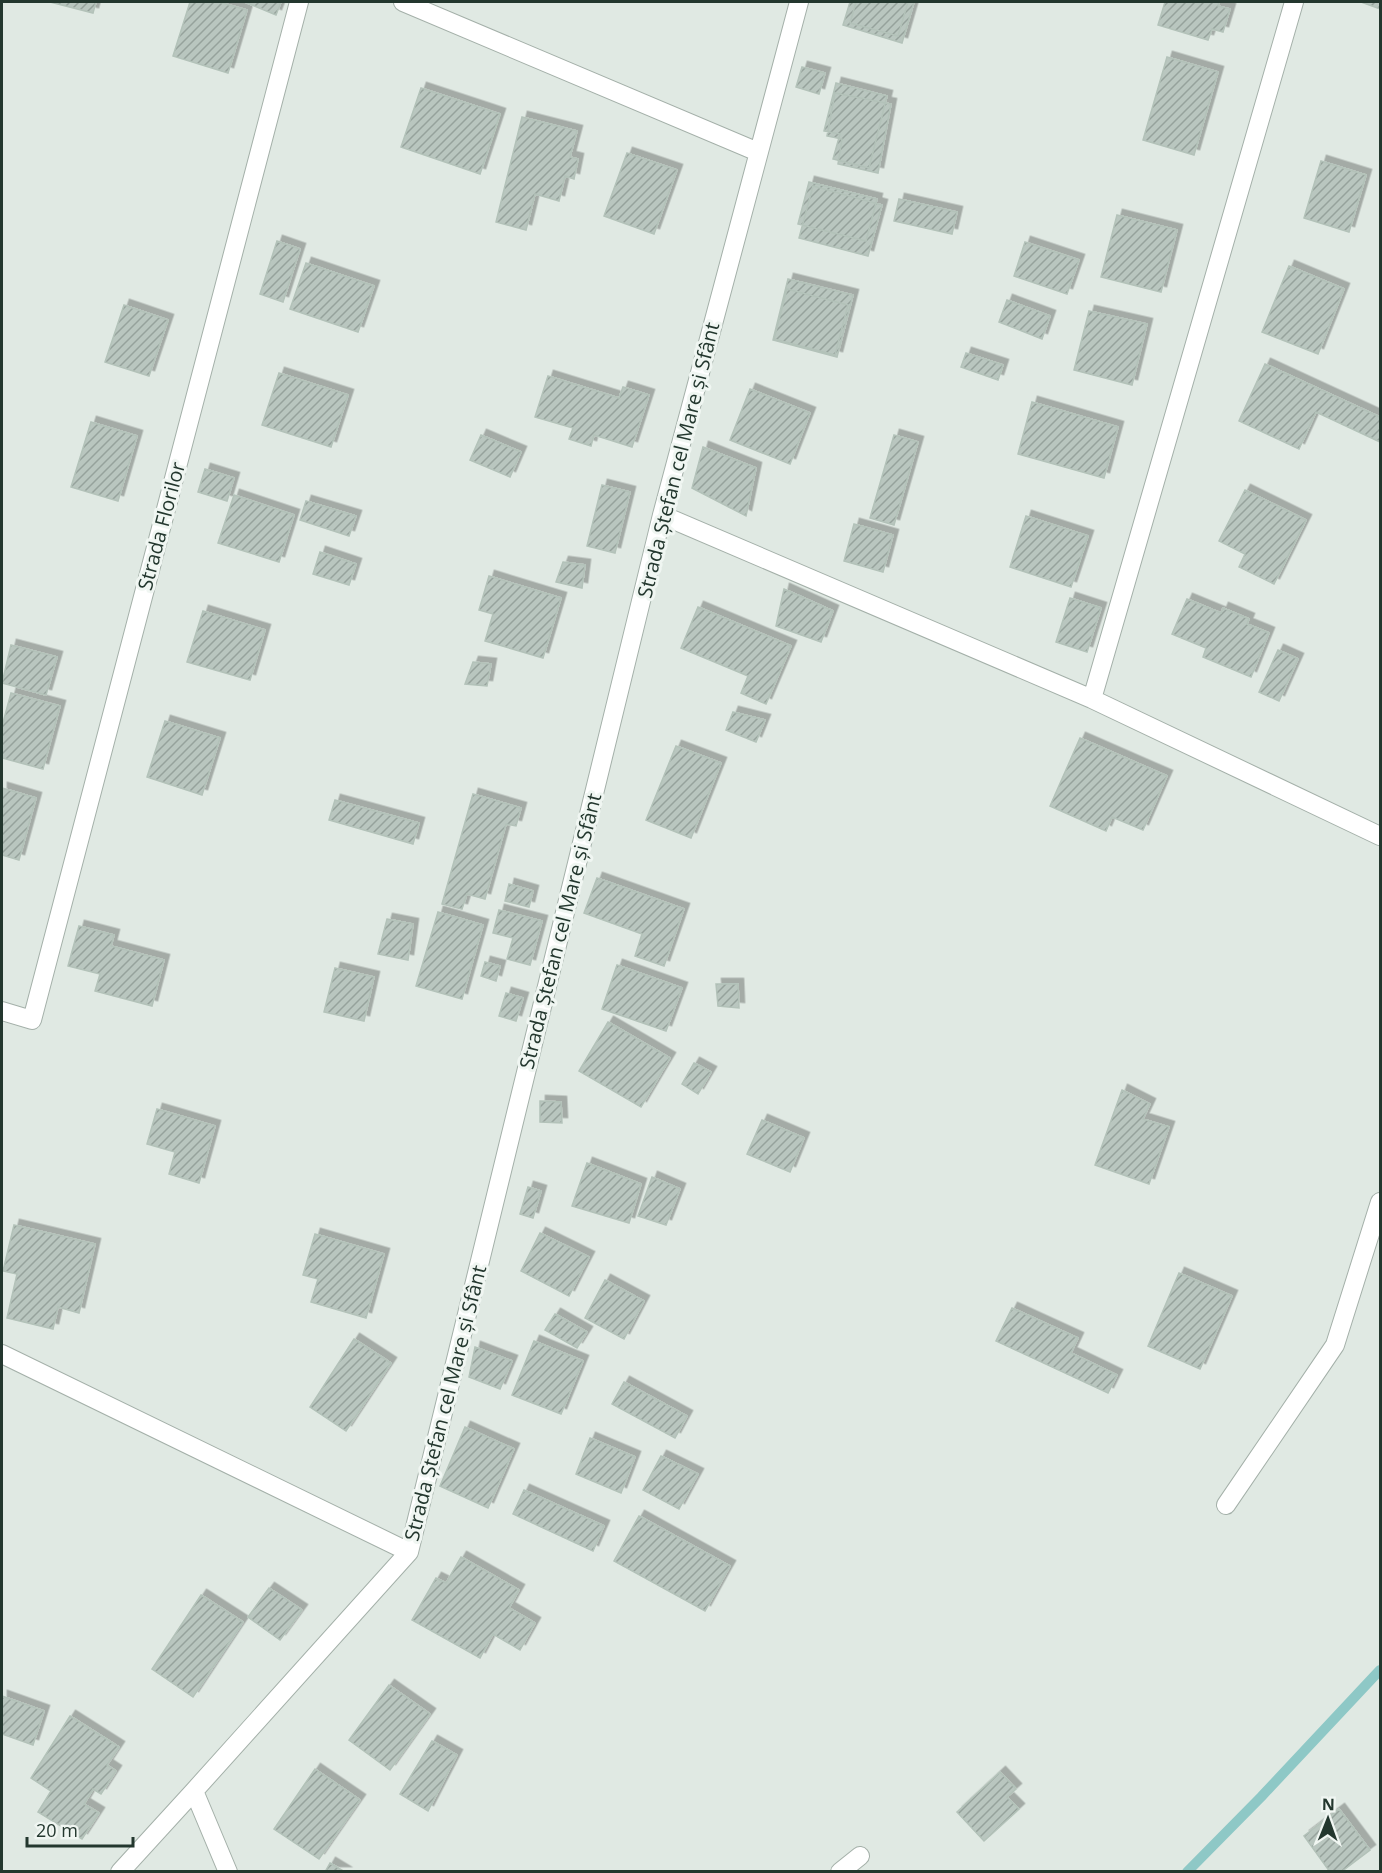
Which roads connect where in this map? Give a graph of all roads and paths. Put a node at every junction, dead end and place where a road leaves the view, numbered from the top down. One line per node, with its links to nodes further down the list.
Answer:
1 (299, 2): 9 (street, Strada Florilor)
2 (403, 2): 5 (street)
3 (799, 2): 5 (street, Strada Ștefan cel Mare și Sfânt)
4 (1294, 2): 7 (street)
5 (758, 152): 6 (street, Strada Ștefan cel Mare și Sfânt)
6 (662, 515): 7 (street); 13 (street, Strada Ștefan cel Mare și Sfânt)
7 (1092, 699): 8 (street)
8 (1380, 836)
9 (2, 1011)
10 (1380, 1202): 12 (street)
11 (2, 1354): 13 (street)
12 (1226, 1505)
13 (408, 1552): 14 (street, Strada Ștefan cel Mare și Sfânt)
14 (195, 1791): 16 (street, Strada Ștefan cel Mare și Sfânt); 17 (street)
15 (860, 1856): 18 (street)
16 (120, 1872)
17 (228, 1872)
18 (840, 1872)

